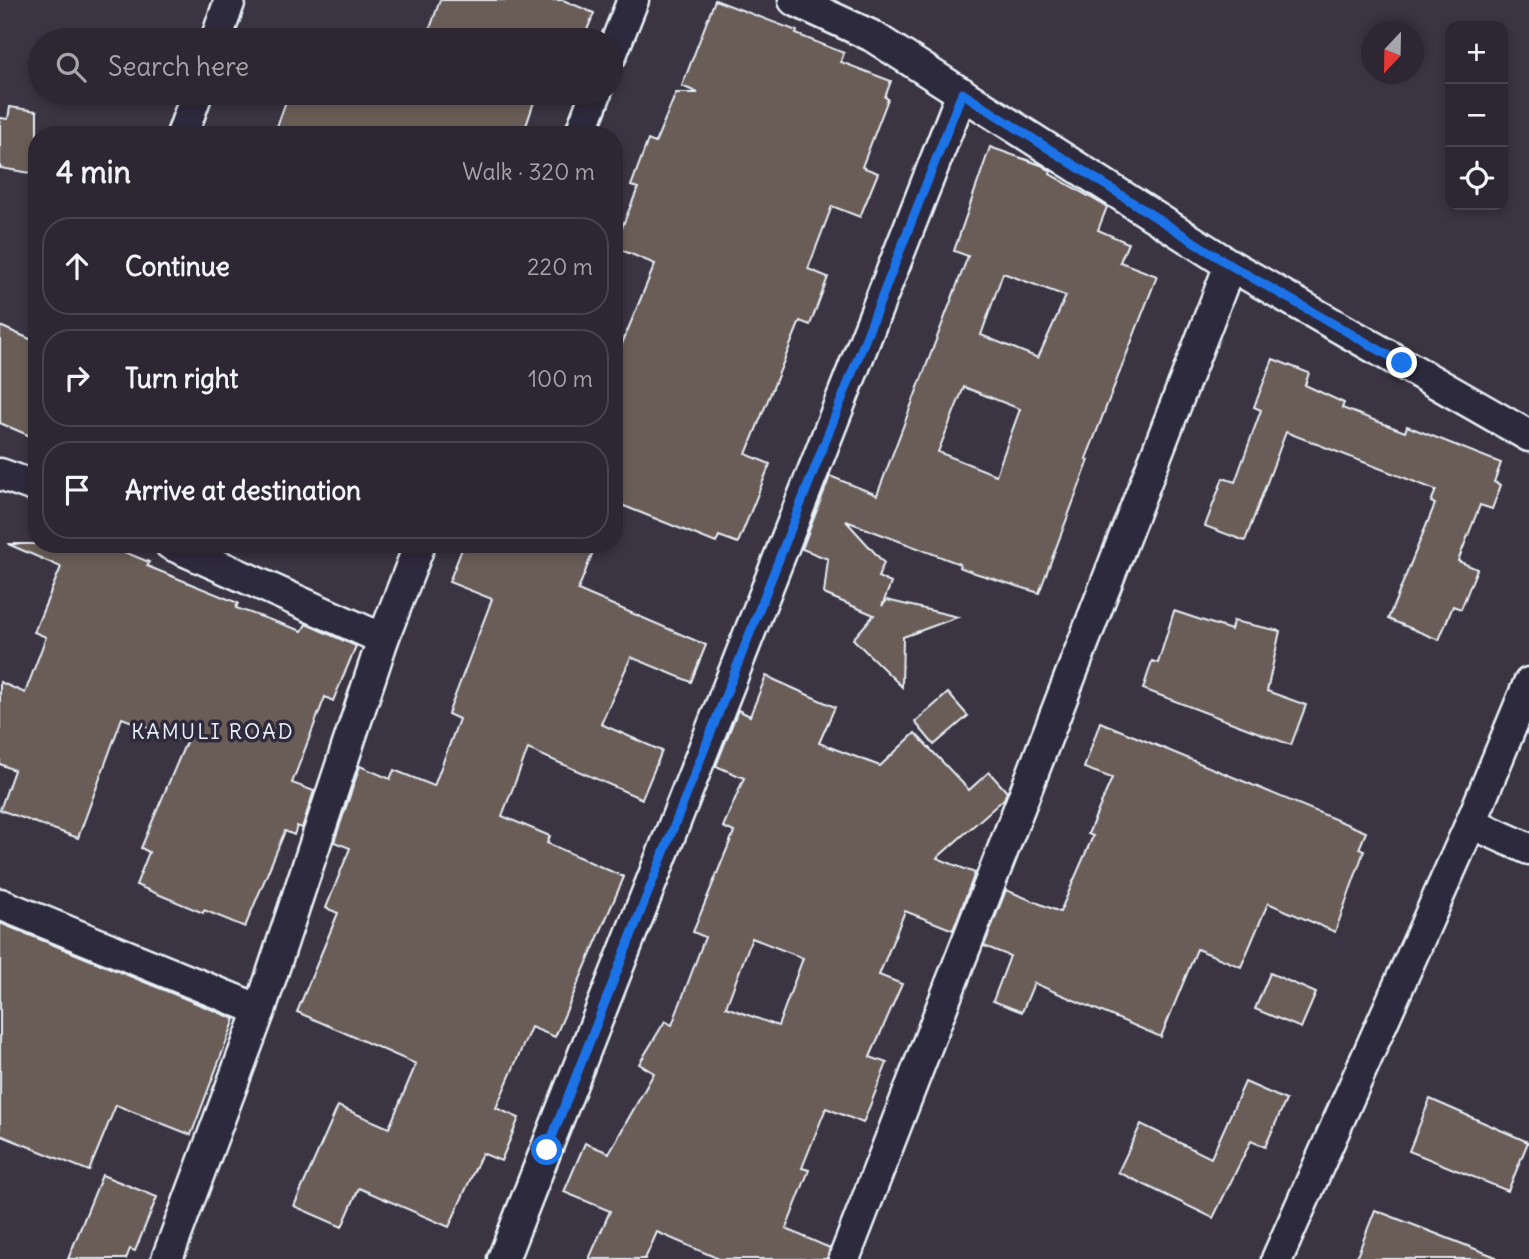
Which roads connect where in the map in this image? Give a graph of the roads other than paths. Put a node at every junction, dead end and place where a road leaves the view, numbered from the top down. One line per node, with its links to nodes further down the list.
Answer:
1 (230, 0): 4 (street)
2 (633, 0): 5 (street)
3 (794, 0): 6 (street)
4 (220, 28)
5 (622, 28)
6 (962, 93): 11 (street); 24 (street)
7 (193, 105): 9 (street)
8 (591, 105): 10 (street)
9 (185, 126)
10 (583, 126)
11 (1230, 265): 12 (street); 25 (street)
12 (1529, 436)
13 (0, 474): 14 (street)
14 (28, 483)
15 (190, 553): 17 (street)
16 (416, 553): 17 (street)
17 (383, 639): 22 (street)
18 (1529, 683): 19 (street)
19 (1471, 824): 20 (street); 26 (street)
20 (1529, 849)
21 (0, 904): 22 (street)
22 (260, 1010): 23 (street)
23 (167, 1259)
24 (503, 1259)
25 (844, 1259)
26 (1277, 1259)

